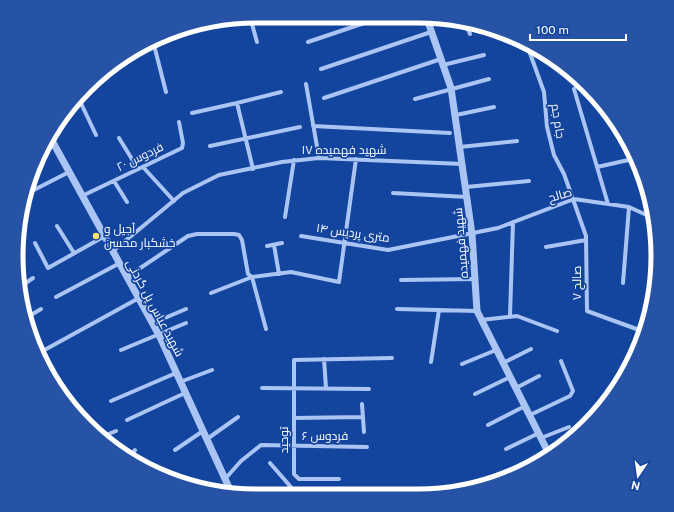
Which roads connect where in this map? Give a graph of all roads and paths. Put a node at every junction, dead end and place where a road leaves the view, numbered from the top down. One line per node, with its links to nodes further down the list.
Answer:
1 (252, 23): 7 (street)
2 (364, 23): 8 (street)
3 (429, 23): 5 (street, شهید فهمیده)
4 (468, 28): 6 (street)
5 (432, 32): 12 (street, شهید فهمیده); 13 (street)
6 (470, 34)
7 (257, 42)
8 (308, 42)
9 (154, 46): 18 (street)
10 (529, 51): 55 (street, جام جم)
11 (484, 55): 12 (street)
12 (442, 62): 16 (street, شهید فهمیده); 20 (street)
13 (321, 69)
14 (489, 79): 16 (street)
15 (306, 84): 28 (street)
16 (451, 88): 21 (street); 26 (street, شهید فهمیده)
17 (574, 89): 44 (street)
18 (166, 92)
19 (281, 92): 23 (street)
20 (324, 98)
21 (416, 99)
22 (81, 102): 31 (street)
23 (237, 103): 25 (street); 33 (street)
24 (494, 107): 26 (street)
25 (192, 113)
26 (456, 115): 37 (street, شهید فهمیده)
27 (180, 122): 43 (street, فردوس ۲۰)
28 (313, 126): 30 (street); 38 (street)
29 (300, 127): 33 (street)
30 (450, 133)
31 (96, 135)
32 (119, 138): 45 (street)
33 (246, 138): 36 (street); 46 (street)
34 (53, 142): 47 (street, شهید عباس پل گردنی)
35 (517, 142): 37 (street)
36 (210, 146)
37 (460, 147): 42 (street, شهید فهمیده)
38 (319, 158): 39 (street, شهید فهمیده ۱۷); 40 (street, شهید فهمیده ۱۷)
39 (356, 159): 42 (street, شهید فهمیده ۱۷); 68 (street)
40 (294, 160): 46 (street, شهید فهمیده ۱۷); 61 (street)
41 (630, 160): 44 (street)
42 (463, 164): 50 (street, شهید فهمیده)
43 (143, 167): 45 (street, فردوس ۲۰); 56 (street)
44 (597, 167): 58 (street)
45 (138, 169): 48 (street, فردوس ۲۰)
46 (253, 169): 56 (street, شهید فهمیده ۱۷)
47 (69, 172): 51 (street); 53 (street, شهید عباس پل گردنی)
48 (114, 181): 53 (street, فردوس ۲۰); 57 (street)
49 (529, 181): 50 (street)
50 (466, 187): 54 (street, شهید فهمیده)
51 (32, 191)
52 (393, 193): 54 (street)
53 (82, 196): 65 (street, شهید عباس پل گردنی)
54 (467, 197): 64 (street, شهید فهمیده)
55 (574, 199): 58 (street, صالح); 62 (street, صالح); 67 (street, صالح ۷)
56 (174, 200): 74 (street, شهید فهمیده ۱۷)
57 (127, 202)
58 (608, 204): 59 (street, صالح)
59 (629, 207): 60 (street, صالح); 83 (street)
60 (648, 216)
61 (285, 217)
62 (513, 222): 64 (street, صالح); 94 (street)
63 (57, 226): 75 (street)
64 (472, 234): 68 (street, ۱۴ متری پردیس); 81 (street, شهید فهمیده)
65 (105, 236): 74 (street, شهید عباس پل گردنی); 75 (street)
66 (301, 236): 68 (street, ۱۴ متری پردیس)
67 (586, 240): 73 (street); 99 (street, صالح ۷)
68 (345, 241): 77 (street)
69 (34, 243): 75 (street)
70 (282, 243): 71 (street)
71 (274, 245): 72 (street); 77 (street)
72 (267, 246)
73 (546, 247)
74 (113, 251): 76 (street, شهید عباس پل گردنی)
75 (74, 253)
76 (120, 263): 80 (street, شهید عباس پل گردنی); 86 (street)
77 (279, 274): 78 (street)
78 (252, 277): 80 (street); 85 (street); 98 (street)
79 (33, 278): 84 (street)
80 (128, 278): 87 (street, شهید عباس پل گردنی)
81 (475, 278): 82 (street); 92 (street, شهید فهمیده)
82 (401, 280)
83 (623, 283)
84 (25, 284)
85 (211, 293)
86 (56, 297)
87 (139, 298): 96 (street, شهید عباس پل گردنی); 105 (street)
88 (41, 309): 93 (street)
89 (398, 309): 91 (street)
90 (186, 310): 96 (street)
91 (439, 310): 92 (street); 109 (street)
92 (477, 312): 95 (street, شهید فهمیده)
93 (31, 315)
94 (510, 316): 95 (street); 100 (street)
95 (481, 320): 104 (street, شهید فهمیده)
96 (153, 323): 101 (street, شهید عباس پل گردنی)
97 (186, 323): 101 (street)
98 (266, 329)
99 (639, 330)
100 (557, 331)
101 (159, 335): 103 (street); 113 (street, شهید عباس پل گردنی)
102 (531, 349): 110 (street)
103 (120, 350)
104 (496, 350): 110 (street, شهید فهمیده); 111 (street)
105 (43, 351)
106 (392, 358): 107 (street)
107 (324, 359): 118 (street, توحید); 119 (street)
108 (561, 361): 127 (street)
109 (431, 362)
110 (503, 363): 115 (street, شهید فهمیده)
111 (462, 364)
112 (212, 370): 116 (street)
113 (176, 373): 116 (street, شهید عباس پل گردنی); 124 (street)
114 (539, 376): 120 (street)
115 (510, 377): 120 (street, شهید فهمیده); 123 (street)
116 (180, 382): 122 (street, شهید عباس پل گردنی)
117 (262, 388): 118 (street)
118 (294, 388): 119 (street); 130 (street, توحید)
119 (326, 388): 121 (street)
120 (516, 388): 126 (street, شهید فهمیده)
121 (369, 389)
122 (185, 393): 131 (street); 134 (street, شهید عباس پل گردنی)
123 (475, 394)
124 (111, 401)
125 (362, 404): 129 (street)
126 (525, 406): 127 (street, شهید فهمیده); 132 (street)
127 (530, 415): 138 (street, شهید فهمیده)
128 (238, 417): 139 (street)
129 (362, 417): 130 (street); 136 (street)
130 (294, 418): 140 (street, توحید)
131 (126, 420)
132 (488, 425)
133 (570, 427): 138 (street)
134 (203, 430): 139 (street, شهید عباس پل گردنی); 144 (street)
135 (116, 431): 137 (street)
136 (364, 432)
137 (107, 435)
138 (540, 436): 142 (street); 145 (street, شهید فهمیده)
139 (207, 440): 148 (street, شهید عباس پل گردنی)
140 (294, 446): 141 (street, فردوس ۶); 148 (street, فردوس ۶); 149 (street, توحید)
141 (367, 447)
142 (506, 449)
143 (134, 450): 146 (street)
144 (175, 450)
145 (547, 450)
146 (132, 453)
147 (270, 463): 151 (street)
148 (225, 479): 150 (street, شهید عباس پل گردنی)
149 (339, 479)
150 (229, 487)
151 (293, 489)

